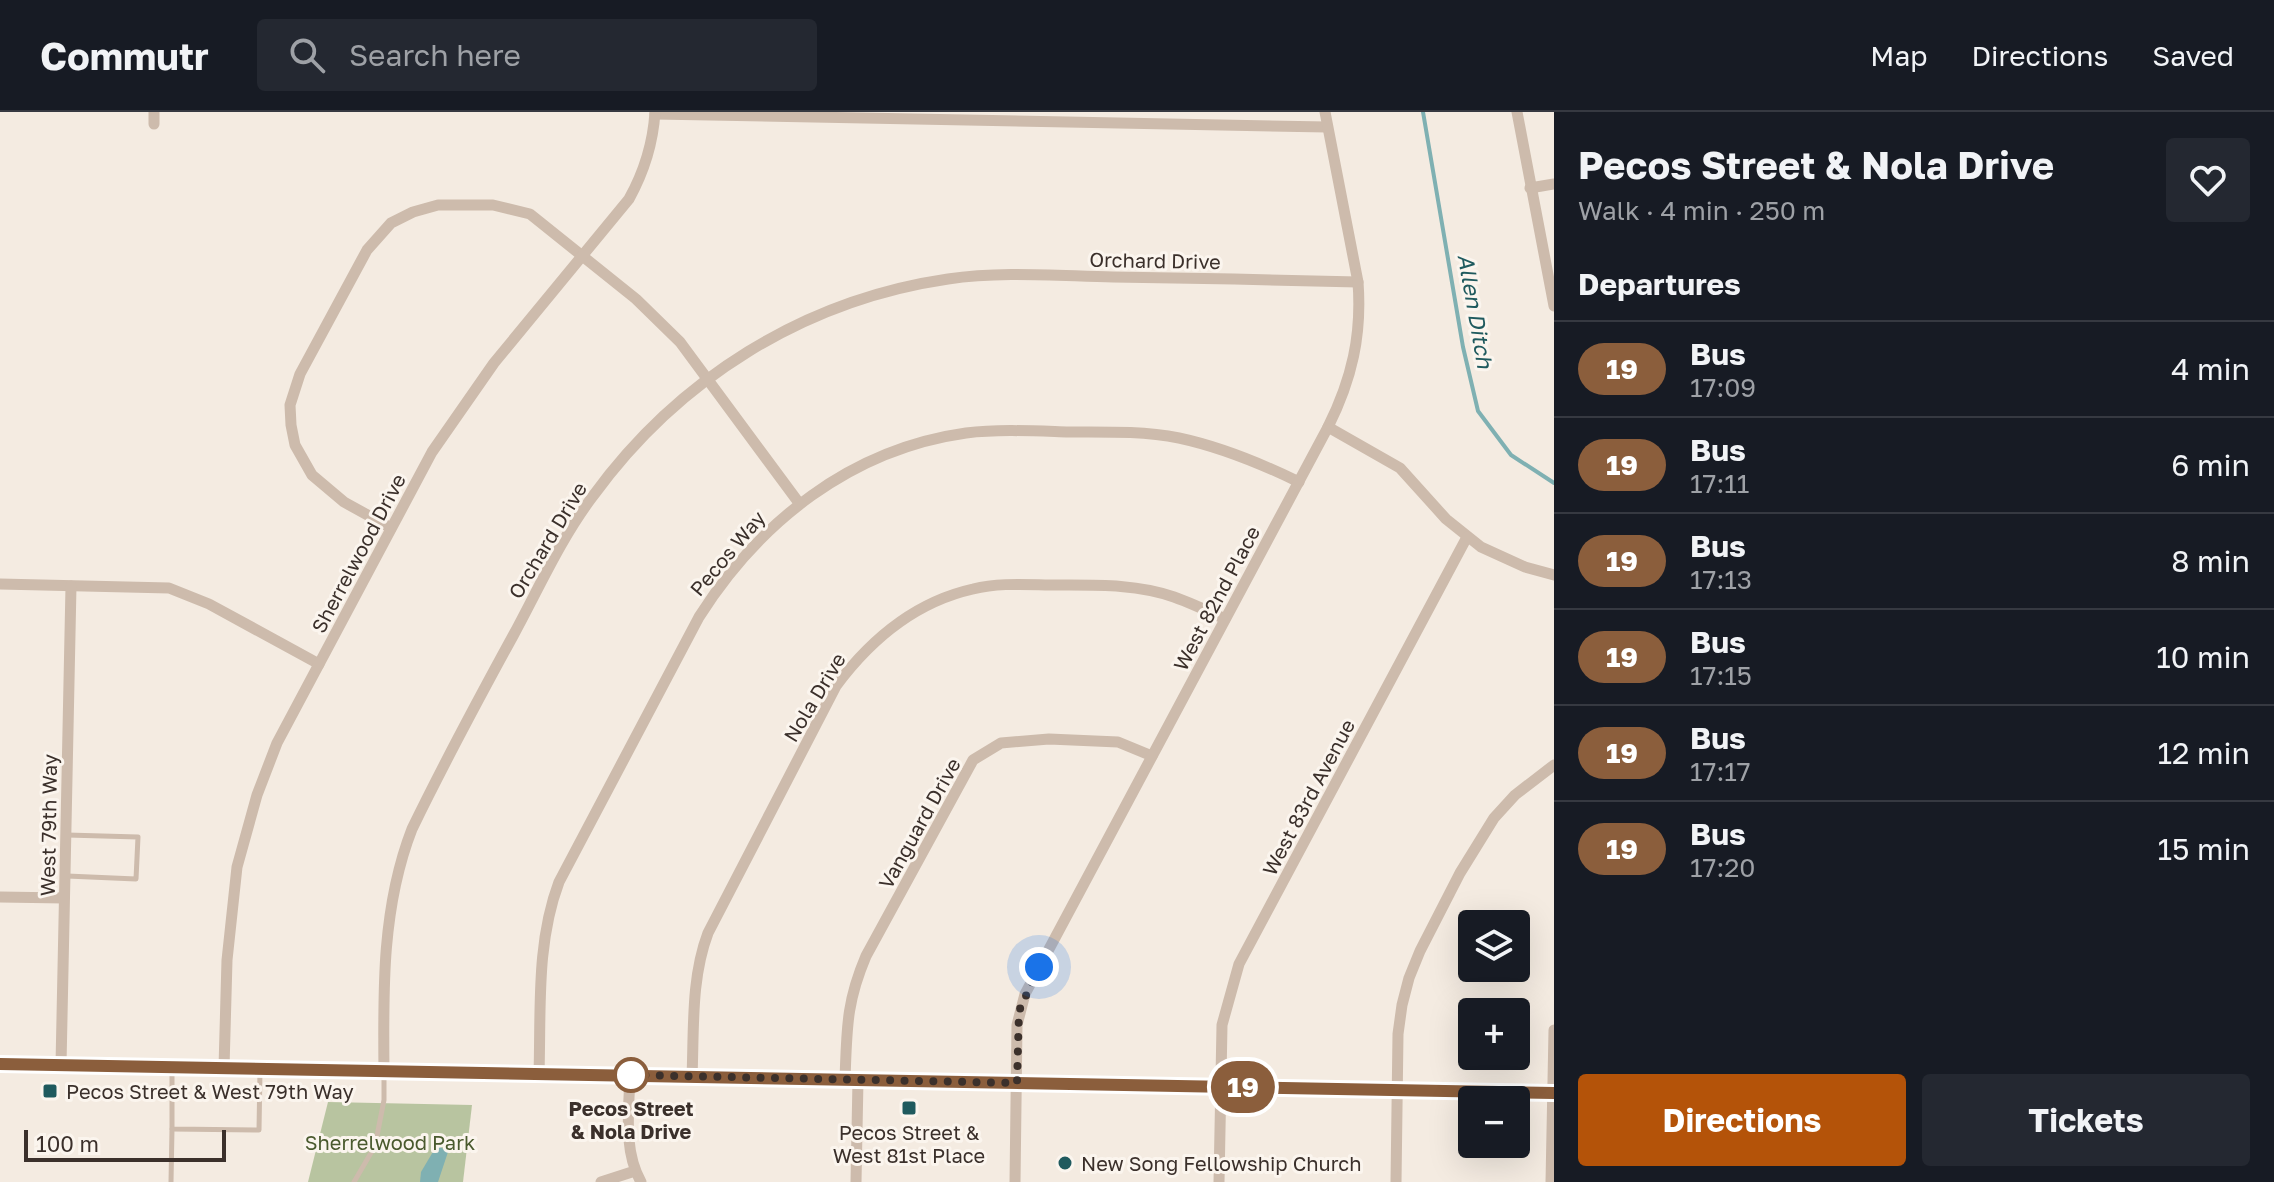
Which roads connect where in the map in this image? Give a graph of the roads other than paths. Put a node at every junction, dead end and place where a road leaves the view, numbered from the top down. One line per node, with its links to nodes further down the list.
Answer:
1 (1325, 112): 4 (street, West 82nd Place)
2 (1517, 112): 6 (street)
3 (655, 113): 4 (street); 7 (street, Sherrelwood Drive)
4 (1327, 127): 8 (street, West 82nd Place)
5 (1554, 184): 6 (street)
6 (1530, 188): 9 (street)
7 (582, 256): 10 (street); 14 (street, Sherrelwood Drive); 14 (street)
8 (1358, 282): 10 (street, Orchard Drive); 11 (street, West 82nd Place)
9 (1554, 306)
10 (705, 379): 13 (street); 33 (street, Orchard Drive)
11 (1328, 427): 12 (street, West 82nd Place); 15 (street)
12 (1299, 482): 13 (street, Pecos Way); 19 (street, West 82nd Place)
13 (799, 503): 34 (street, Pecos Way)
14 (391, 528): 20 (street, Sherrelwood Drive)
15 (1467, 537): 16 (street); 39 (street, West 83rd Avenue)
16 (1554, 575)
17 (0, 584): 18 (street)
18 (71, 586): 20 (street); 23 (street, West 79th Way)
19 (1225, 619): 21 (street, West 82nd Place); 36 (street, Nola Drive)
20 (319, 664): 31 (street, Sherrelwood Drive)
21 (1152, 756): 37 (street, Vanguard Drive); 38 (street, West 82nd Place)
22 (1554, 765): 40 (street)
23 (66, 835): 24 (street, West 79th Way); 24 (lane)
24 (65, 876): 26 (street, West 79th Way)
25 (0, 897): 26 (street)
26 (64, 898): 29 (street, West 79th Way)
27 (1554, 1030): 41 (street)
28 (0, 1064): 29 (main road)
29 (61, 1065): 30 (main road)
30 (172, 1067): 31 (main road); 42 (lane)
31 (224, 1068): 32 (main road)
32 (260, 1069): 33 (main road); 42 (lane)
33 (384, 1071): 34 (main road); 45 (lane)
34 (539, 1074): 35 (main road)
35 (630, 1075): 36 (main road); 43 (street)
36 (692, 1077): 37 (main road)
37 (852, 1080): 38 (main road); 47 (street, Vanguard Drive)
38 (1017, 1083): 39 (main road); 48 (street, West 82nd Place)
39 (1221, 1086): 40 (main road); 49 (street, West 83rd Avenue)
40 (1398, 1090): 41 (main road); 50 (street)
41 (1553, 1093): 51 (street)
42 (172, 1129): 44 (lane)
43 (638, 1177): 46 (street)
44 (171, 1182)
45 (354, 1182)
46 (601, 1182)
47 (856, 1182)
48 (1015, 1182)
49 (1219, 1182)
50 (1396, 1182)
51 (1551, 1182)

